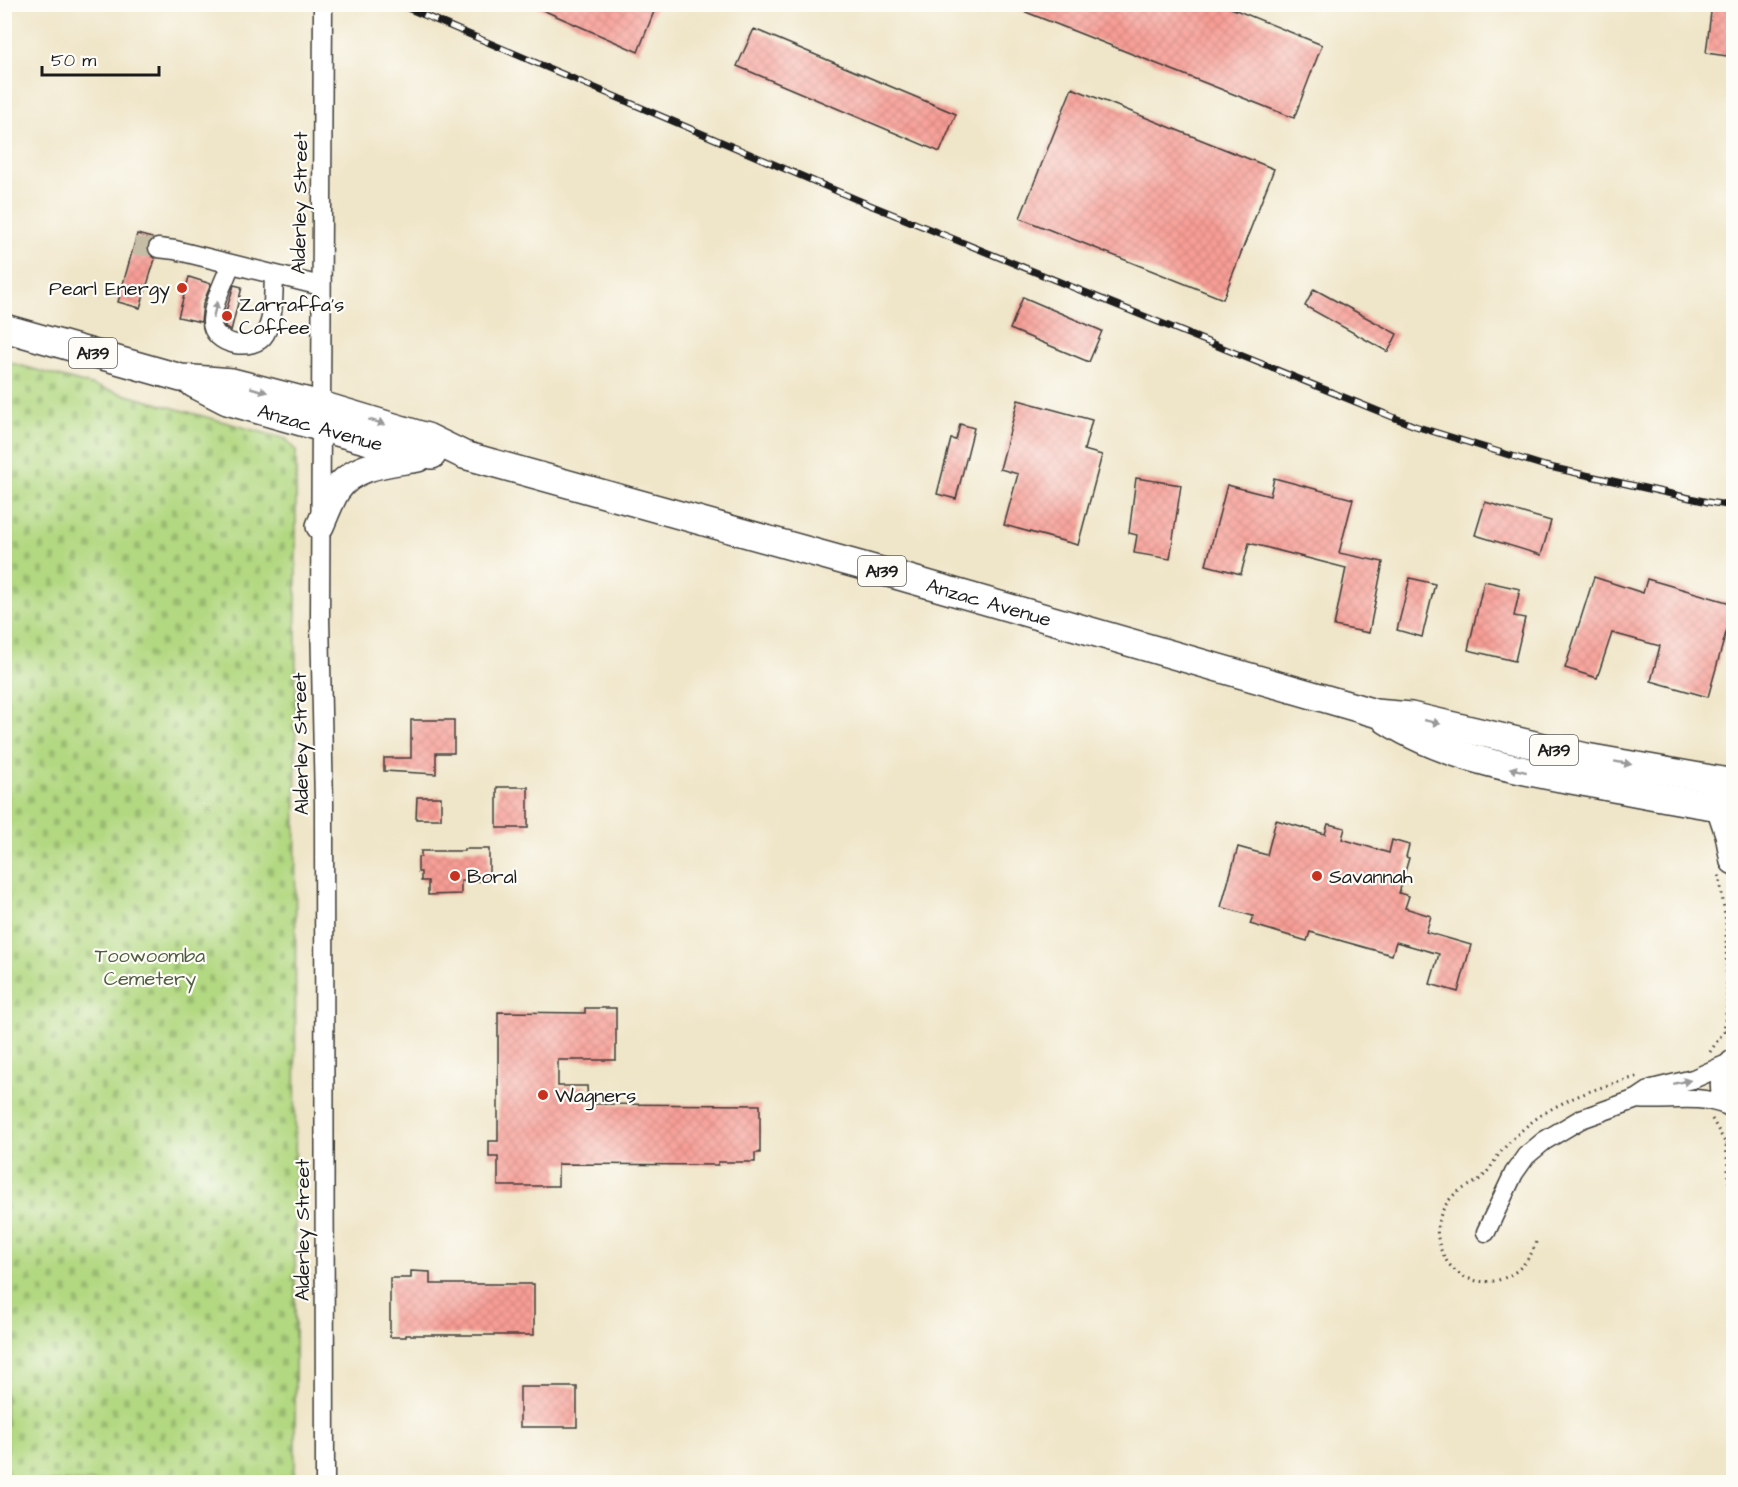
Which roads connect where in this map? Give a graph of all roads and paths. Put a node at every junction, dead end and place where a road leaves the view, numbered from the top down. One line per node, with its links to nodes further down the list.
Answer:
1 (324, 4): 5 (street, Alderley Street)
2 (158, 248): 3 (street)
3 (231, 264): 4 (street); 4 (street, one-way to 3)
4 (274, 275): 5 (street)
5 (321, 286): 7 (street, Alderley Street)
6 (4, 328): 7 (highway, Anzac Avenue / A139)
7 (321, 416): 8 (highway, Anzac Avenue / A139, one-way to 8); 9 (highway, Anzac Avenue / A139); 10 (street, Alderley Street)
8 (464, 455): 9 (highway, Anzac Avenue / A139); 11 (highway, Anzac Avenue / A139)
9 (434, 456): 10 (highway)
10 (320, 526): 27 (street, Alderley Street)
11 (1375, 712): 12 (highway, Anzac Avenue / A139, one-way to 12); 13 (highway, Anzac Avenue / A139, one-way to 11)
12 (1734, 783)
13 (1727, 808): 14 (highway)
14 (1726, 868): 15 (path)
15 (1724, 1031): 16 (path); 17 (path)
16 (1734, 1031)
17 (1708, 1055)
18 (1732, 1060): 20 (street, one-way to 18); 21 (street)
19 (1645, 1075): 26 (path)
20 (1637, 1099): 21 (street); 25 (street)
21 (1731, 1110)
22 (1706, 1114): 24 (path)
23 (1734, 1143): 24 (path)
24 (1726, 1144): 28 (path)
25 (1486, 1232)
26 (1536, 1242)
27 (325, 1482)
28 (1731, 1482)

